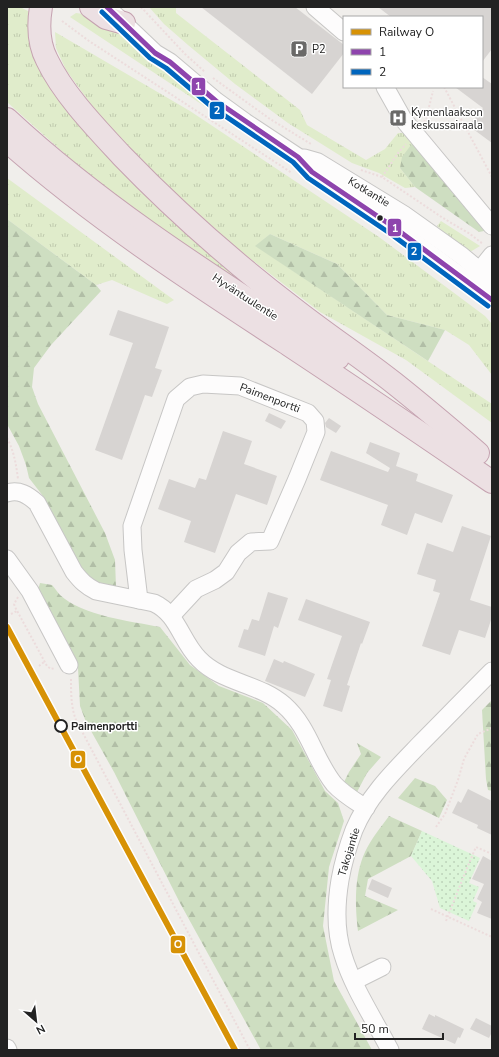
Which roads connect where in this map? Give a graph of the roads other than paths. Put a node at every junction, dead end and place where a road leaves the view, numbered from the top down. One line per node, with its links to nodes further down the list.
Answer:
1 (41, 7): 8 (highway)
2 (91, 7): 6 (highway)
3 (107, 7): 6 (street, Kotkantie)
4 (315, 7): 7 (street)
5 (60, 14): 8 (highway)
6 (124, 15): 16 (street, Kotkantie)
7 (343, 31)
8 (39, 34): 18 (highway)
9 (386, 88): 13 (street)
10 (7, 119): 18 (highway, Hyväntuulentie)
11 (7, 141): 15 (highway, Hyväntuulentie)
12 (7, 160): 15 (highway)
13 (492, 226)
14 (487, 249): 16 (street)
15 (160, 259): 19 (highway, Hyväntuulentie)
16 (480, 278): 17 (street, Kotkantie)
17 (492, 300)
18 (485, 457)
19 (492, 482)
20 (13, 493): 22 (street)
21 (7, 558): 24 (street)
22 (139, 600): 23 (street); 23 (street, Paimenportti)
23 (171, 616): 26 (street)
24 (69, 665)
25 (492, 671): 26 (street, Takojantie)
26 (366, 808): 28 (street, Takojantie)
27 (382, 967): 28 (street)
28 (354, 981): 29 (street, Takojantie)
29 (390, 1050)

